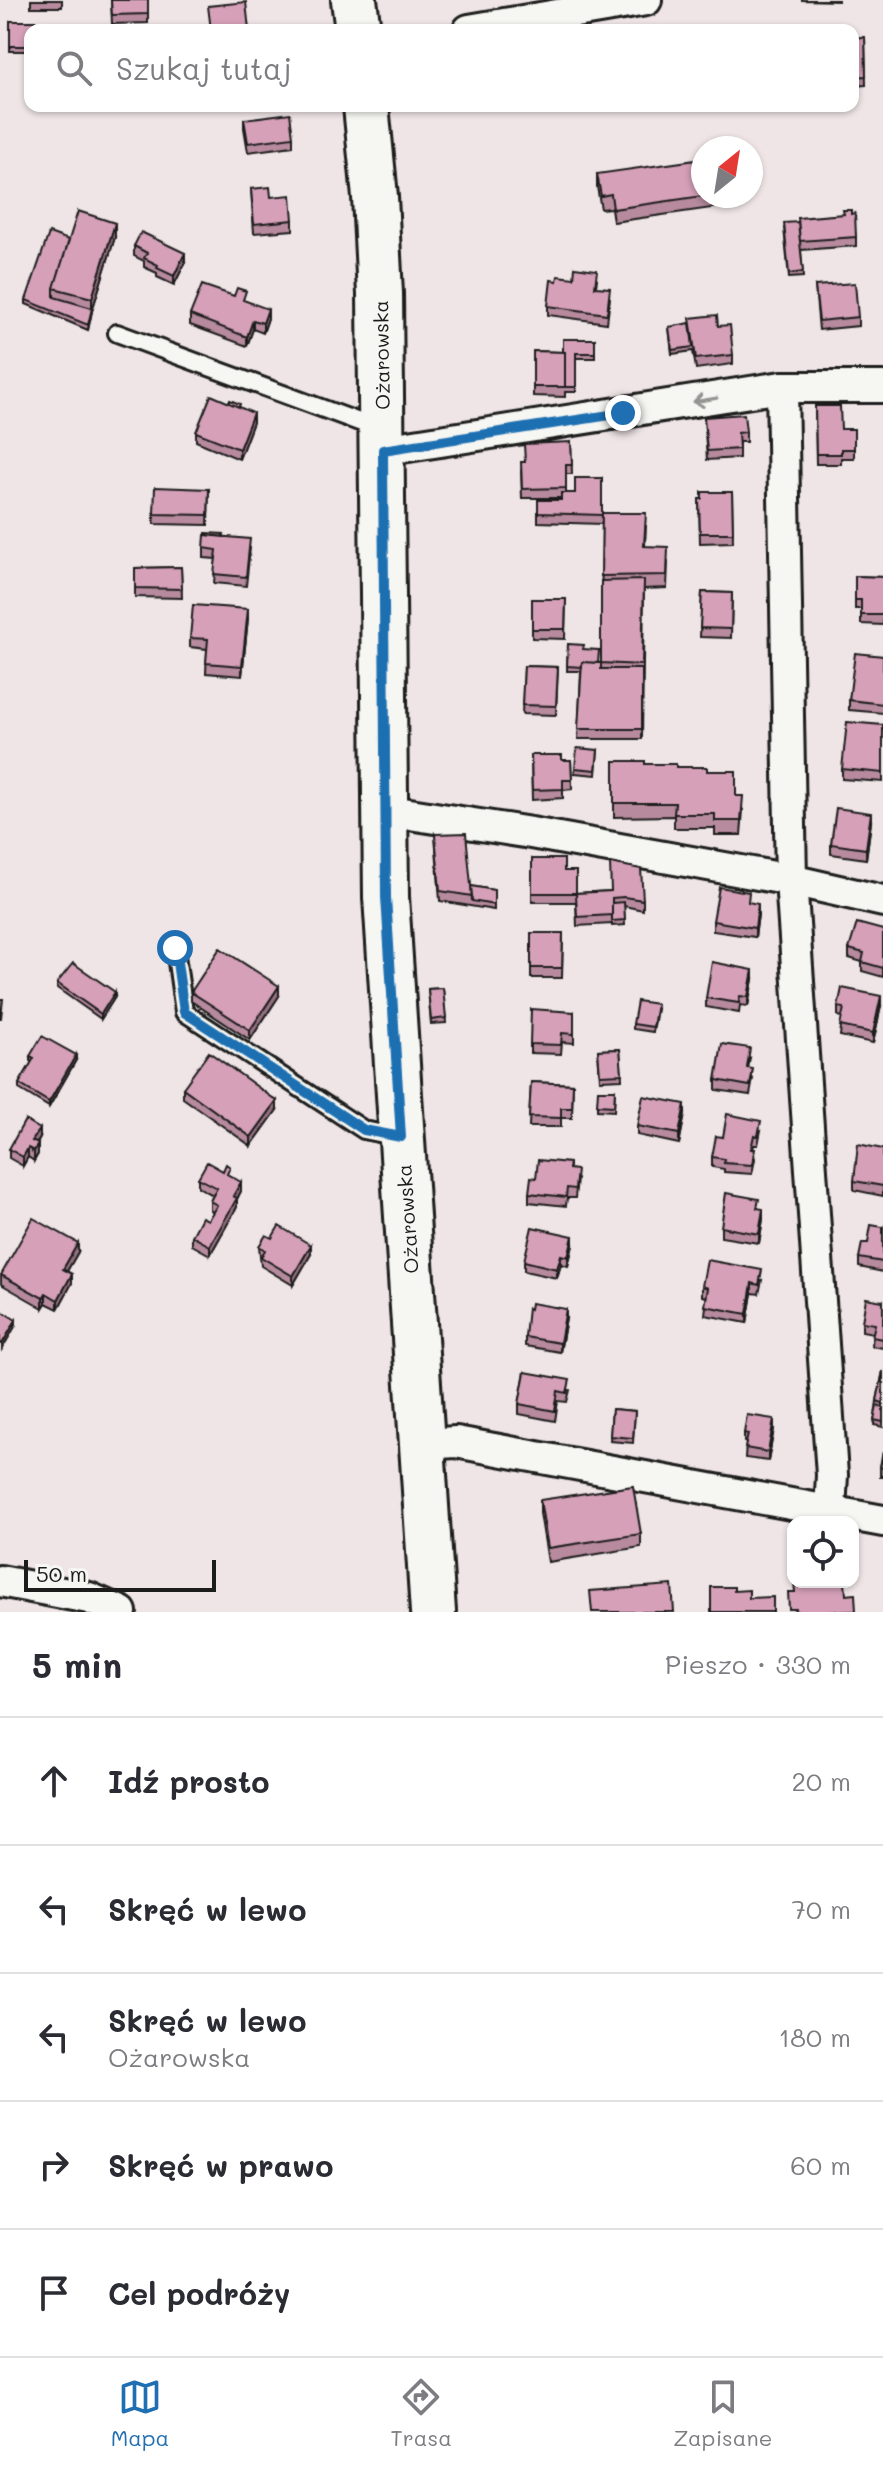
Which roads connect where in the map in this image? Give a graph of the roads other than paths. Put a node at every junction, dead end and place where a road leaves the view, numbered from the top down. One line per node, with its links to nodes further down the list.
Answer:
1 (354, 0): 3 (main road)
2 (646, 0): 4 (street)
3 (357, 24)
4 (504, 24)
5 (367, 112): 9 (main road, Ożarowska)
6 (117, 333): 9 (lane)
7 (782, 387): 8 (street); 9 (street, one-way to 9); 11 (street)
8 (883, 387)
9 (382, 440): 10 (main road, Ożarowska)
10 (384, 810): 11 (street); 14 (main road, Ożarowska)
11 (791, 880): 12 (street); 16 (street)
12 (883, 901)
13 (175, 948): 14 (lane)
14 (401, 1137): 15 (main road, Ożarowska)
15 (423, 1444): 16 (street); 20 (main road, Ożarowska)
16 (830, 1511): 17 (street)
17 (883, 1521)
18 (0, 1581): 19 (street)
19 (121, 1612)
20 (433, 1612)

